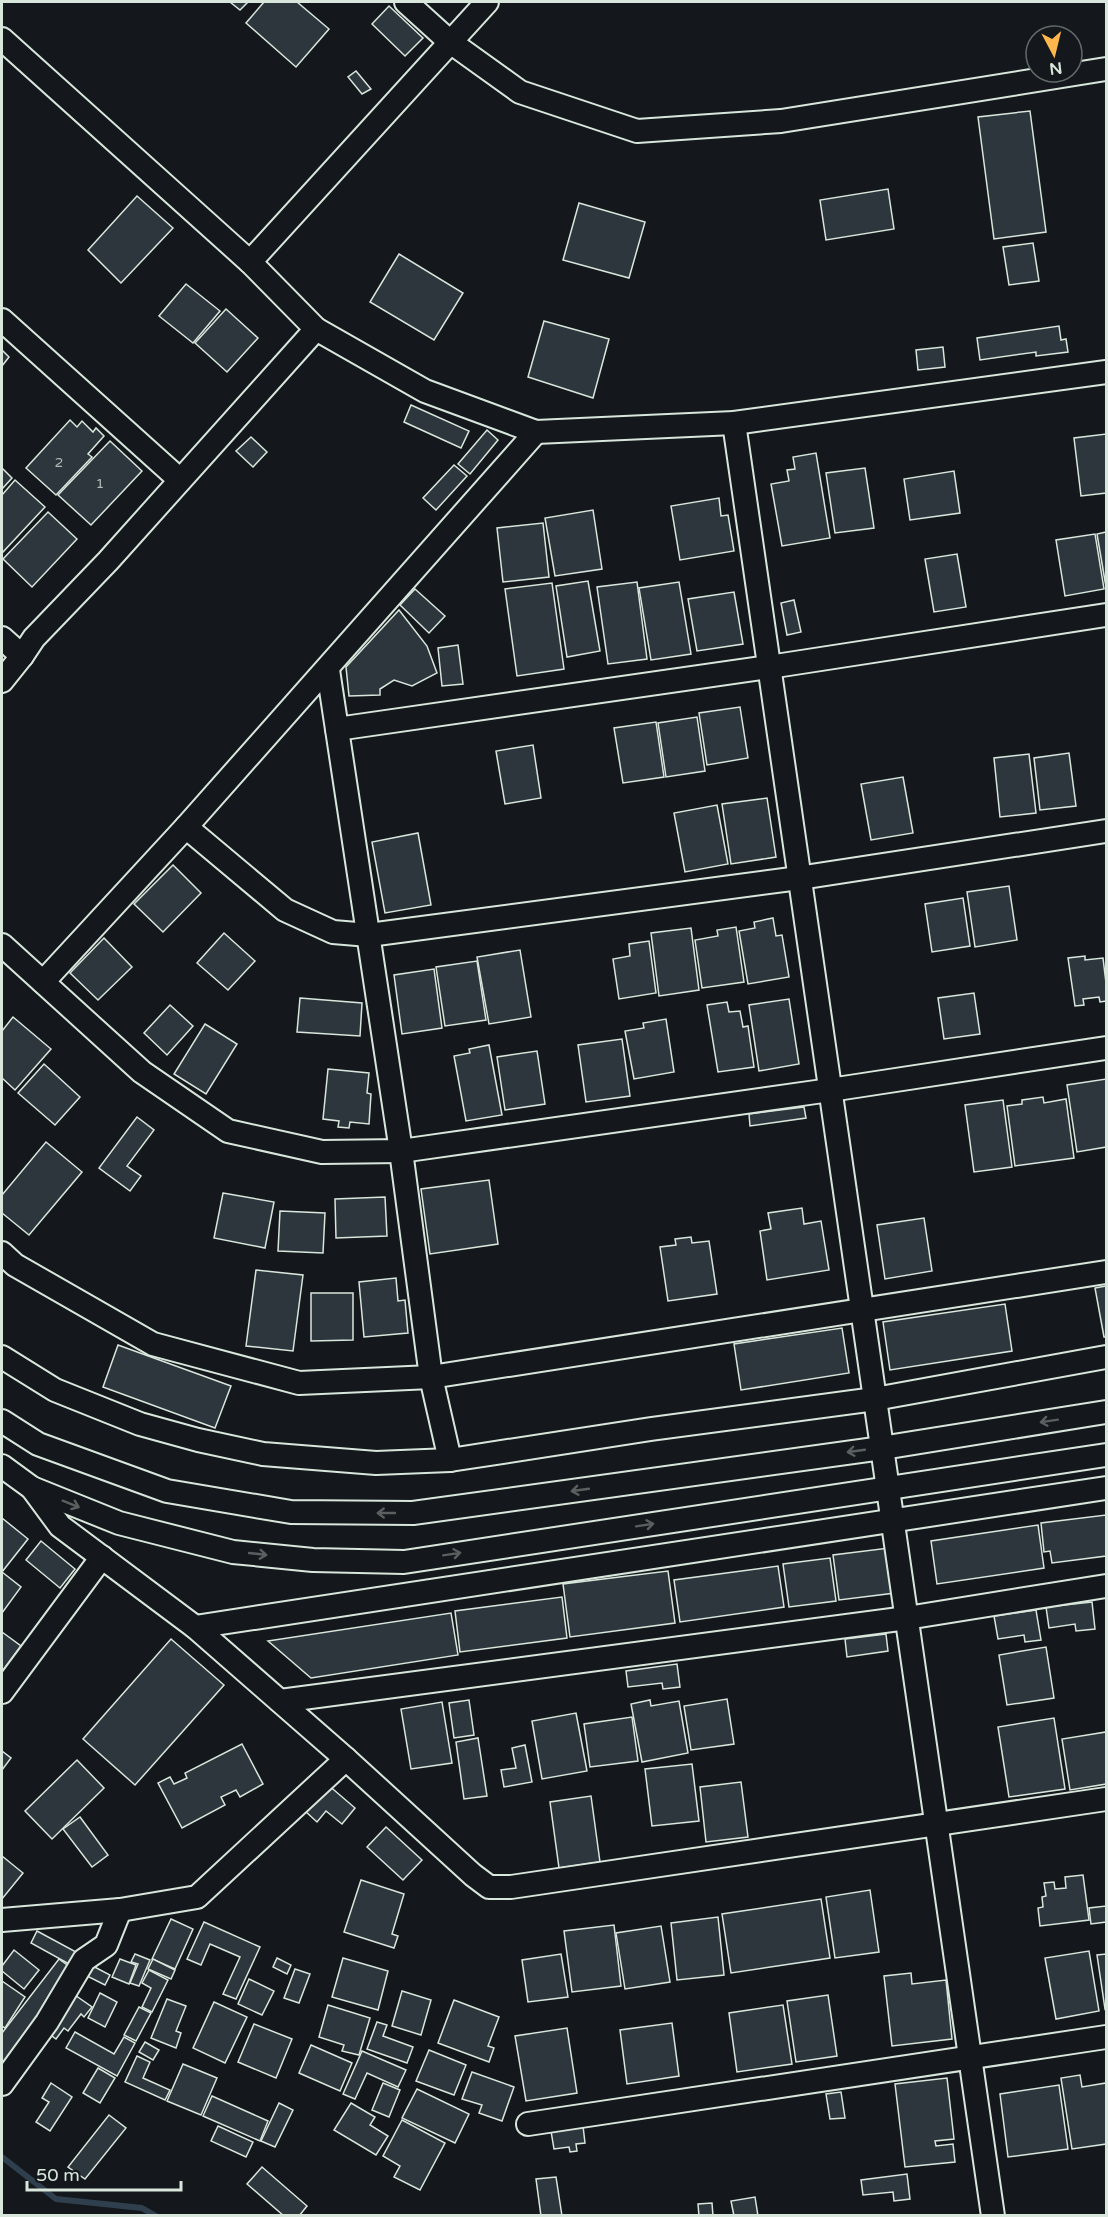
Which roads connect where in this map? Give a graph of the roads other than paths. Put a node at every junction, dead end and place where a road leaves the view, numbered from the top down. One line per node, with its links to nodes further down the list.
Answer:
1 (405, 2): 4 (street)
2 (487, 2): 4 (street)
3 (2, 39): 6 (street)
4 (449, 41): 5 (street); 6 (street)
5 (1107, 69)
6 (250, 262): 8 (street)
7 (2, 320): 12 (street)
8 (316, 329): 11 (street); 12 (street)
9 (1107, 372): 10 (street)
10 (734, 423): 11 (street); 16 (street)
11 (536, 432): 17 (street)
12 (180, 480): 15 (street)
13 (1107, 615): 16 (street)
14 (2, 638): 15 (street)
15 (22, 656): 18 (street)
16 (769, 667): 19 (street); 22 (street)
17 (328, 669): 19 (street); 20 (street)
18 (2, 681)
19 (337, 729): 23 (street)
20 (186, 827): 23 (street); 25 (street)
21 (1107, 831): 22 (street)
22 (799, 878): 23 (street); 27 (street)
23 (369, 935): 28 (street)
24 (2, 945): 25 (street)
25 (43, 982): 28 (street)
26 (1107, 1048): 27 (street)
27 (830, 1090): 28 (street); 31 (street)
28 (401, 1151): 34 (street)
29 (2, 1253): 34 (street)
30 (1107, 1272): 31 (street)
31 (862, 1310): 34 (street); 35 (street)
32 (2, 1357): 40 (street)
33 (1107, 1357): 35 (street)
34 (431, 1377): 40 (street)
35 (875, 1399): 38 (street); 40 (street)
36 (1107, 1412): 38 (street, one-way to 38)
37 (2, 1421): 38 (street, one-way to 37)
38 (882, 1448): 44 (street)
39 (1107, 1455): 44 (street)
40 (450, 1460)
41 (2, 1466): 42 (street)
42 (32, 1488): 44 (street, one-way to 44); 46 (street)
43 (1107, 1488): 45 (street)
44 (888, 1489): 45 (street)
45 (893, 1522): 48 (street); 49 (street)
46 (102, 1557): 49 (street); 50 (street)
47 (1107, 1586): 48 (street)
48 (907, 1618): 51 (street); 54 (street)
49 (195, 1628): 51 (street)
50 (2, 1692)
51 (279, 1701): 52 (street)
52 (346, 1759): 54 (street); 55 (street)
53 (1107, 1798): 54 (street)
54 (936, 1824): 58 (street)
55 (120, 1910): 56 (street); 59 (street)
56 (2, 1920)
57 (1107, 2037): 58 (street)
58 (970, 2058): 60 (street); 61 (street)
59 (2, 2084)
60 (528, 2124)
61 (993, 2216)

